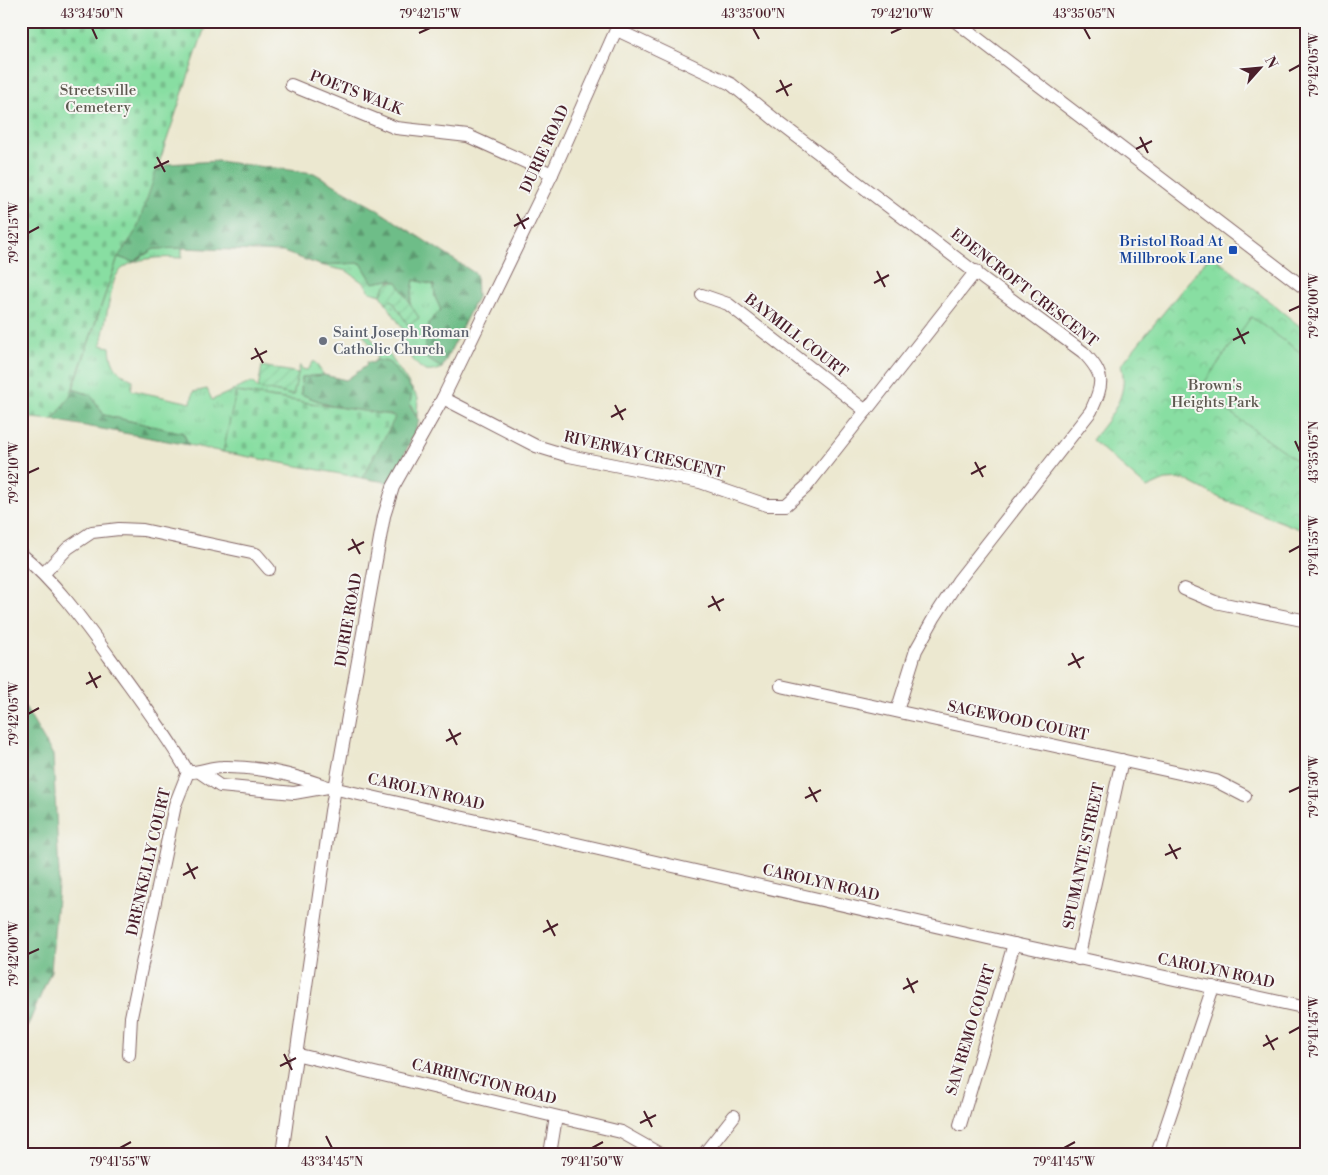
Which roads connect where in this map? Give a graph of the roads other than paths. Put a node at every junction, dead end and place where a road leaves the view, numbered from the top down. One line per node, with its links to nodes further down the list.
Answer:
1 (955, 21): 6 (street)
2 (619, 25): 4 (street, DURIE ROAD); 5 (street, EDENCROFT CRESCENT)
3 (291, 85): 4 (street, POETS WALK)
4 (552, 174): 8 (street, DURIE ROAD)
5 (976, 271): 9 (street, RIVERWAY CRESCENT); 16 (street, EDENCROFT CRESCENT)
6 (1307, 290)
7 (702, 295): 9 (street, BAYMILL COURT)
8 (443, 398): 9 (street, RIVERWAY CRESCENT); 19 (street, DURIE ROAD)
9 (866, 411)
10 (21, 554): 12 (street, DRENKELLY COURT)
11 (269, 569): 12 (street)
12 (44, 573): 18 (street, DRENKELLY COURT)
13 (1184, 589): 14 (street)
14 (1307, 621)
15 (781, 686): 16 (street, SAGEWOOD COURT)
16 (897, 710): 17 (street, SAGEWOOD COURT)
17 (1122, 760): 20 (street, SAGEWOOD COURT); 22 (street, SPUMANTE STREET)
18 (194, 773): 19 (street, CAROLYN ROAD); 19 (street, CAROLYN ROAD); 26 (street, DRENKELLY COURT)
19 (332, 787): 21 (street, CAROLYN ROAD); 25 (street, DURIE ROAD)
20 (1245, 796)
21 (1014, 944): 22 (street, CAROLYN ROAD); 29 (street, SAN REMO COURT)
22 (1078, 958): 23 (street, CAROLYN ROAD)
23 (1213, 987): 24 (street, CAROLYN ROAD); 34 (street)
24 (1307, 1008)
25 (296, 1054): 28 (street, CARRINGTON ROAD); 30 (street, DURIE ROAD)
26 (129, 1055)
27 (734, 1116): 33 (street)
28 (556, 1117): 31 (street); 32 (street, CARRINGTON ROAD)
29 (960, 1125)
30 (282, 1154)
31 (550, 1154)
32 (660, 1154)
33 (704, 1154)
34 (1157, 1154)

